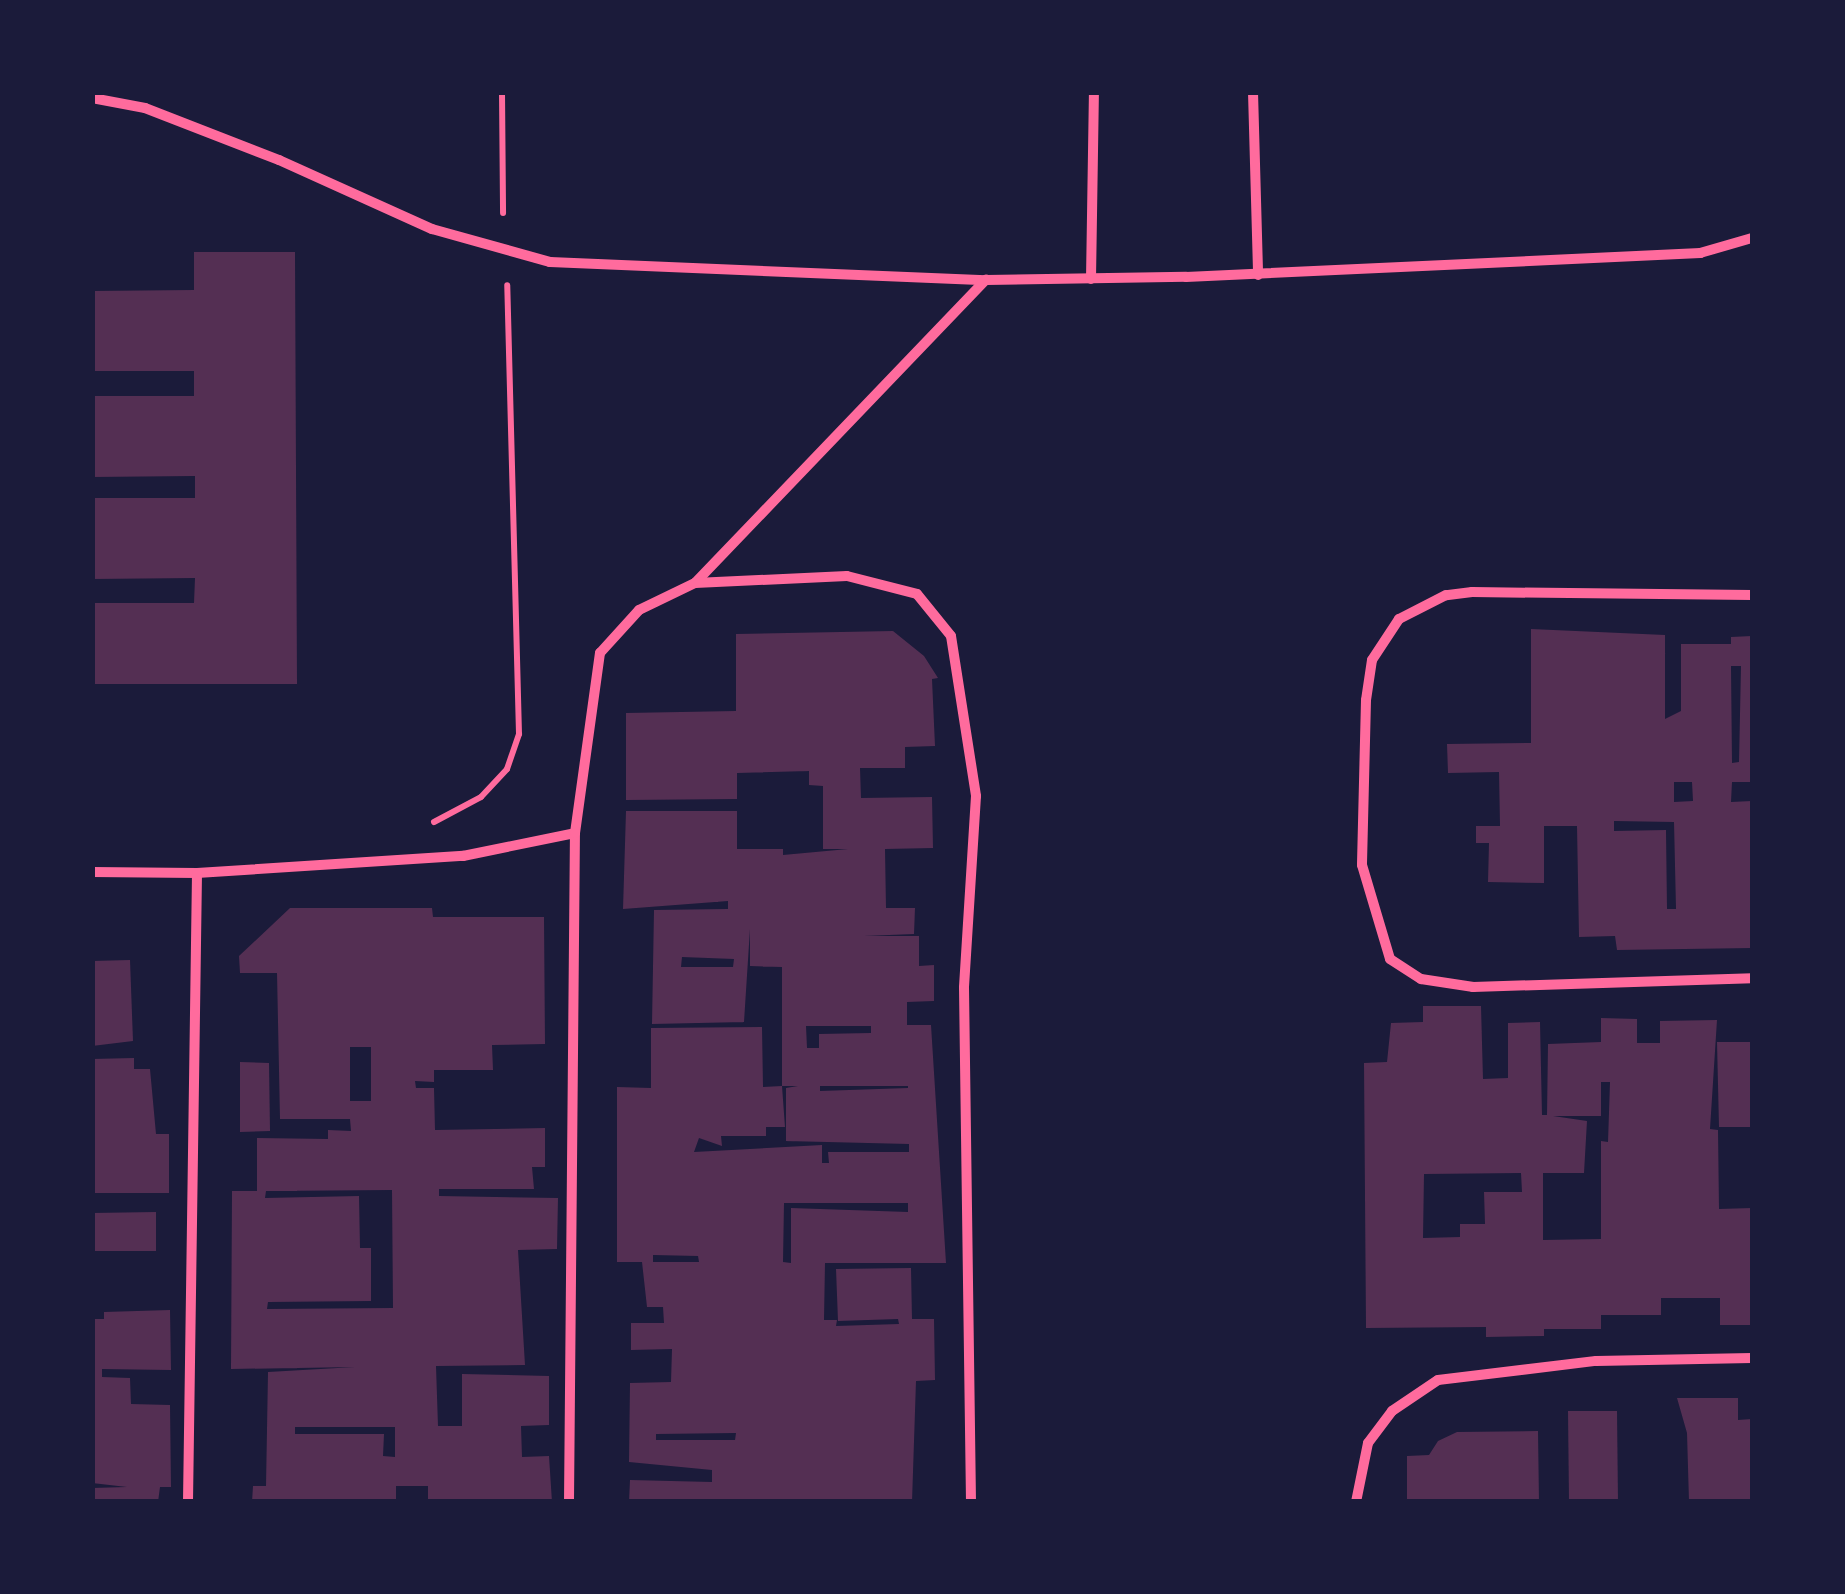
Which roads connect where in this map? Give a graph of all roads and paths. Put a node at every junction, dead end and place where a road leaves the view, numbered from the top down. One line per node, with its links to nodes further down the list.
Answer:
1 (502, 92): 6 (path)
2 (1094, 92): 8 (street)
3 (1253, 92): 7 (street)
4 (92, 98): 6 (street)
5 (1752, 238): 7 (street)
6 (503, 249): 9 (street); 12 (path)
7 (1258, 275): 8 (street)
8 (1091, 279): 9 (street)
9 (986, 280): 10 (street)
10 (695, 583): 13 (street); 20 (street)
11 (1752, 595): 16 (street)
12 (424, 827)
13 (575, 833): 15 (street); 19 (street)
14 (92, 872): 15 (street)
15 (197, 873): 18 (street)
16 (1752, 978)
17 (1752, 1358): 21 (street)
18 (188, 1502)
19 (569, 1502)
20 (971, 1502)
21 (1356, 1502)

